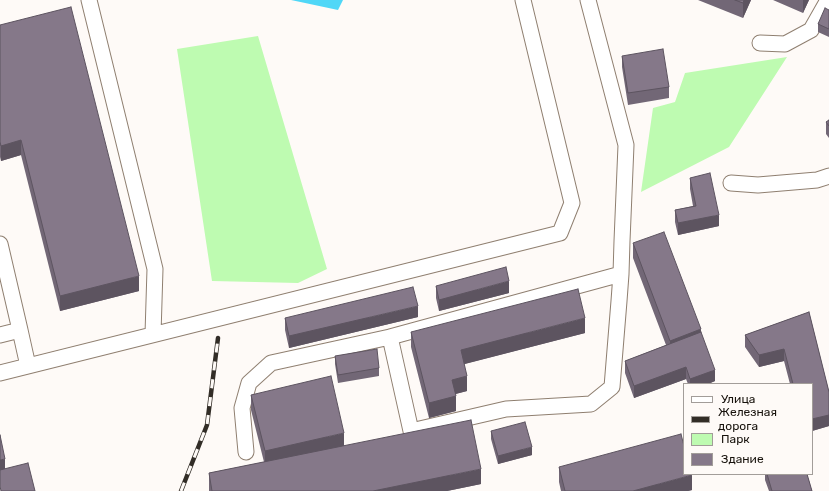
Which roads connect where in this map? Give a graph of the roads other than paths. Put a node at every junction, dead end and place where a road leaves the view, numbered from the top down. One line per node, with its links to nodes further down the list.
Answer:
1 (89, 0): 11 (lane)
2 (523, 0): 11 (lane)
3 (588, 0): 9 (lane)
4 (828, 0): 5 (lane)
5 (760, 43)
6 (829, 176): 7 (lane)
7 (731, 183)
8 (0, 244): 10 (lane)
9 (621, 274): 13 (lane); 13 (lane)
10 (20, 330): 12 (lane); 14 (lane)
11 (154, 334): 14 (lane)
12 (0, 335)
13 (390, 336): 16 (lane)
14 (28, 366): 15 (lane)
15 (0, 372)
16 (246, 452)

